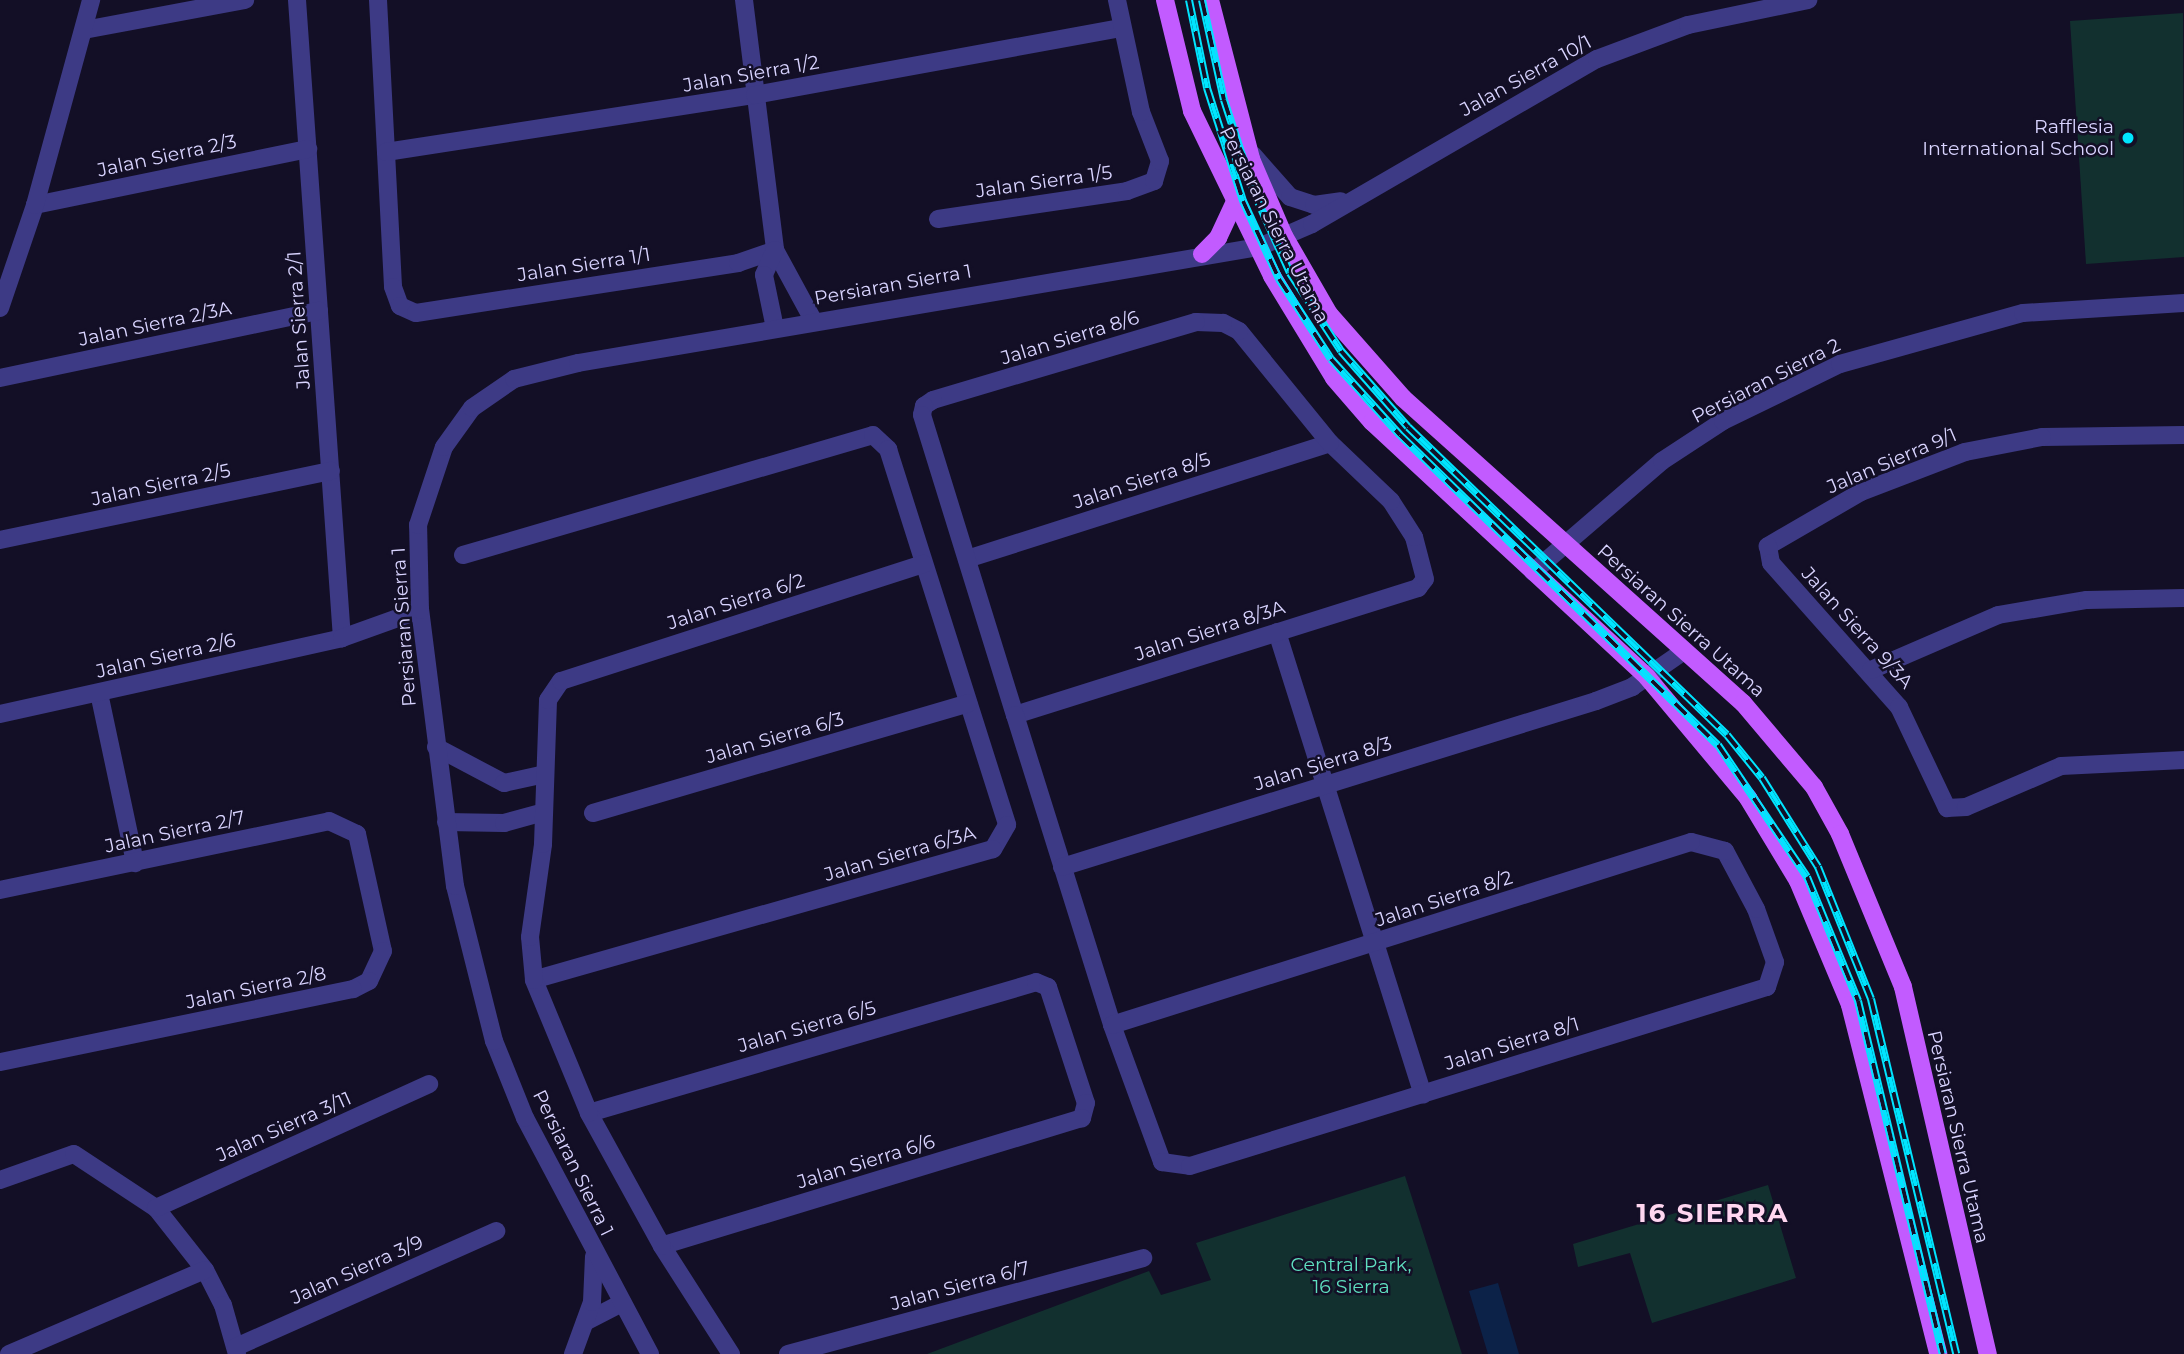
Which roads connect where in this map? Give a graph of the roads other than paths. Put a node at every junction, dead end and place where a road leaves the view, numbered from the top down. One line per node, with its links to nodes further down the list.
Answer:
1 (91, 0): 11 (street)
2 (246, 0): 11 (street)
3 (297, 0): 14 (street, Jalan Sierra 2/1)
4 (378, 0): 15 (street)
5 (744, 0): 12 (street)
6 (1117, 0): 10 (street)
7 (1165, 0): 17 (main road, Persiaran Sierra Utama)
8 (1210, 0): 13 (main road, Persiaran Sierra Utama)
9 (1808, 0): 16 (street, Jalan Sierra 10/1)
10 (1120, 28): 12 (street, Jalan Sierra 1/2); 19 (street, Jalan Sierra 1/5)
11 (84, 30): 18 (street)
12 (755, 95): 15 (street, Jalan Sierra 1/2); 22 (street)
13 (1247, 146): 16 (street); 20 (main road, Persiaran Sierra Utama)
14 (308, 149): 18 (street, Jalan Sierra 2/3); 26 (street, Jalan Sierra 2/1)
15 (386, 152): 22 (street, Jalan Sierra 1/1)
16 (1357, 195): 20 (street, Jalan Sierra 10/1)
17 (1235, 202): 21 (main road, Persiaran Sierra Utama); 23 (main road)
18 (35, 205): 25 (street)
19 (938, 219)
20 (1284, 236): 21 (street, Persiaran Sierra 1); 34 (main road, Persiaran Sierra Utama)
21 (1259, 247): 23 (street, Persiaran Sierra 1); 39 (main road, Persiaran Sierra Utama)
22 (775, 250): 27 (street); 28 (street)
23 (1202, 254): 27 (street, Persiaran Sierra 1)
24 (2184, 303): 34 (street, Persiaran Sierra 2)
25 (0, 309)
26 (319, 311): 29 (street, Jalan Sierra 2/3A); 32 (street, Jalan Sierra 2/1)
27 (813, 320): 28 (street, Persiaran Sierra 1)
28 (775, 328): 41 (street, Persiaran Sierra 1)
29 (0, 379)
30 (2184, 435): 38 (street, Jalan Sierra 9/1)
31 (1330, 443): 36 (street, Jalan Sierra 8/5); 36 (street, Jalan Sierra 8/6); 42 (street, Jalan Sierra 8/3A)
32 (331, 471): 33 (street, Jalan Sierra 2/5); 43 (street, Jalan Sierra 2/1)
33 (0, 540)
34 (1565, 544): 39 (street, Persiaran Sierra 2); 44 (main road, Persiaran Sierra Utama)
35 (463, 555): 37 (street, Jalan Sierra 6/3A)
36 (967, 559): 50 (street)
37 (924, 564): 48 (street, Jalan Sierra 6/3A); 53 (street, Jalan Sierra 6/2)
38 (1771, 564): 45 (street, Jalan Sierra 9/3A)
39 (1533, 572): 46 (main road, Persiaran Sierra Utama)
40 (2184, 598): 45 (street)
41 (420, 610): 43 (street, Jalan Sierra 2/6); 51 (street, Persiaran Sierra 1)
42 (1277, 632): 50 (street, Jalan Sierra 8/3A); 54 (street)
43 (342, 638): 47 (street, Jalan Sierra 2/6)
44 (1684, 652): 46 (street, Jalan Sierra 8/3); 87 (main road, Persiaran Sierra Utama)
45 (1871, 670): 52 (street, Jalan Sierra 9/3A)
46 (1647, 677): 54 (street, Jalan Sierra 8/3); 86 (main road, Persiaran Sierra Utama)
47 (99, 693): 49 (street, Jalan Sierra 2/6); 59 (street)
48 (968, 703): 56 (street, Jalan Sierra 6/3); 64 (street, Jalan Sierra 6/3A)
49 (0, 714)
50 (1015, 715): 60 (street)
51 (436, 747): 53 (street); 57 (street, Persiaran Sierra 1)
52 (2184, 760)
53 (545, 774): 55 (street)
54 (1325, 786): 60 (street, Jalan Sierra 8/3); 63 (street)
55 (544, 812): 57 (street); 64 (street)
56 (593, 813)
57 (446, 822): 75 (street, Persiaran Sierra 1)
58 (357, 834): 59 (street, Jalan Sierra 2/7); 66 (street, Jalan Sierra 2/8)
59 (135, 863): 61 (street, Jalan Sierra 2/7)
60 (1062, 867): 65 (street)
61 (0, 890)
62 (1756, 909): 63 (street, Jalan Sierra 8/2); 68 (street, Jalan Sierra 8/1)
63 (1375, 944): 65 (street, Jalan Sierra 8/2); 68 (street)
64 (534, 980): 69 (street)
65 (1112, 1025): 68 (street, Jalan Sierra 8/1)
66 (0, 1062)
67 (429, 1084): 72 (street, Jalan Sierra 3/11)
68 (1423, 1094)
69 (589, 1113): 70 (street, Jalan Sierra 6/5); 74 (street)
70 (1082, 1118): 74 (street, Jalan Sierra 6/6)
71 (0, 1180): 72 (street)
72 (156, 1208): 77 (street)
73 (496, 1231): 80 (street, Jalan Sierra 3/9)
74 (662, 1246): 84 (street)
75 (594, 1252): 78 (street, Persiaran Sierra 1); 79 (street)
76 (1143, 1258): 85 (street, Jalan Sierra 6/7)
77 (205, 1270): 80 (street); 81 (street)
78 (622, 1303): 79 (street); 83 (street, Persiaran Sierra 1)
79 (585, 1322): 82 (street)
80 (237, 1351)
81 (9, 1354)
82 (573, 1354)
83 (650, 1354)
84 (731, 1354)
85 (788, 1354)
86 (1938, 1354)
87 (1988, 1354)

